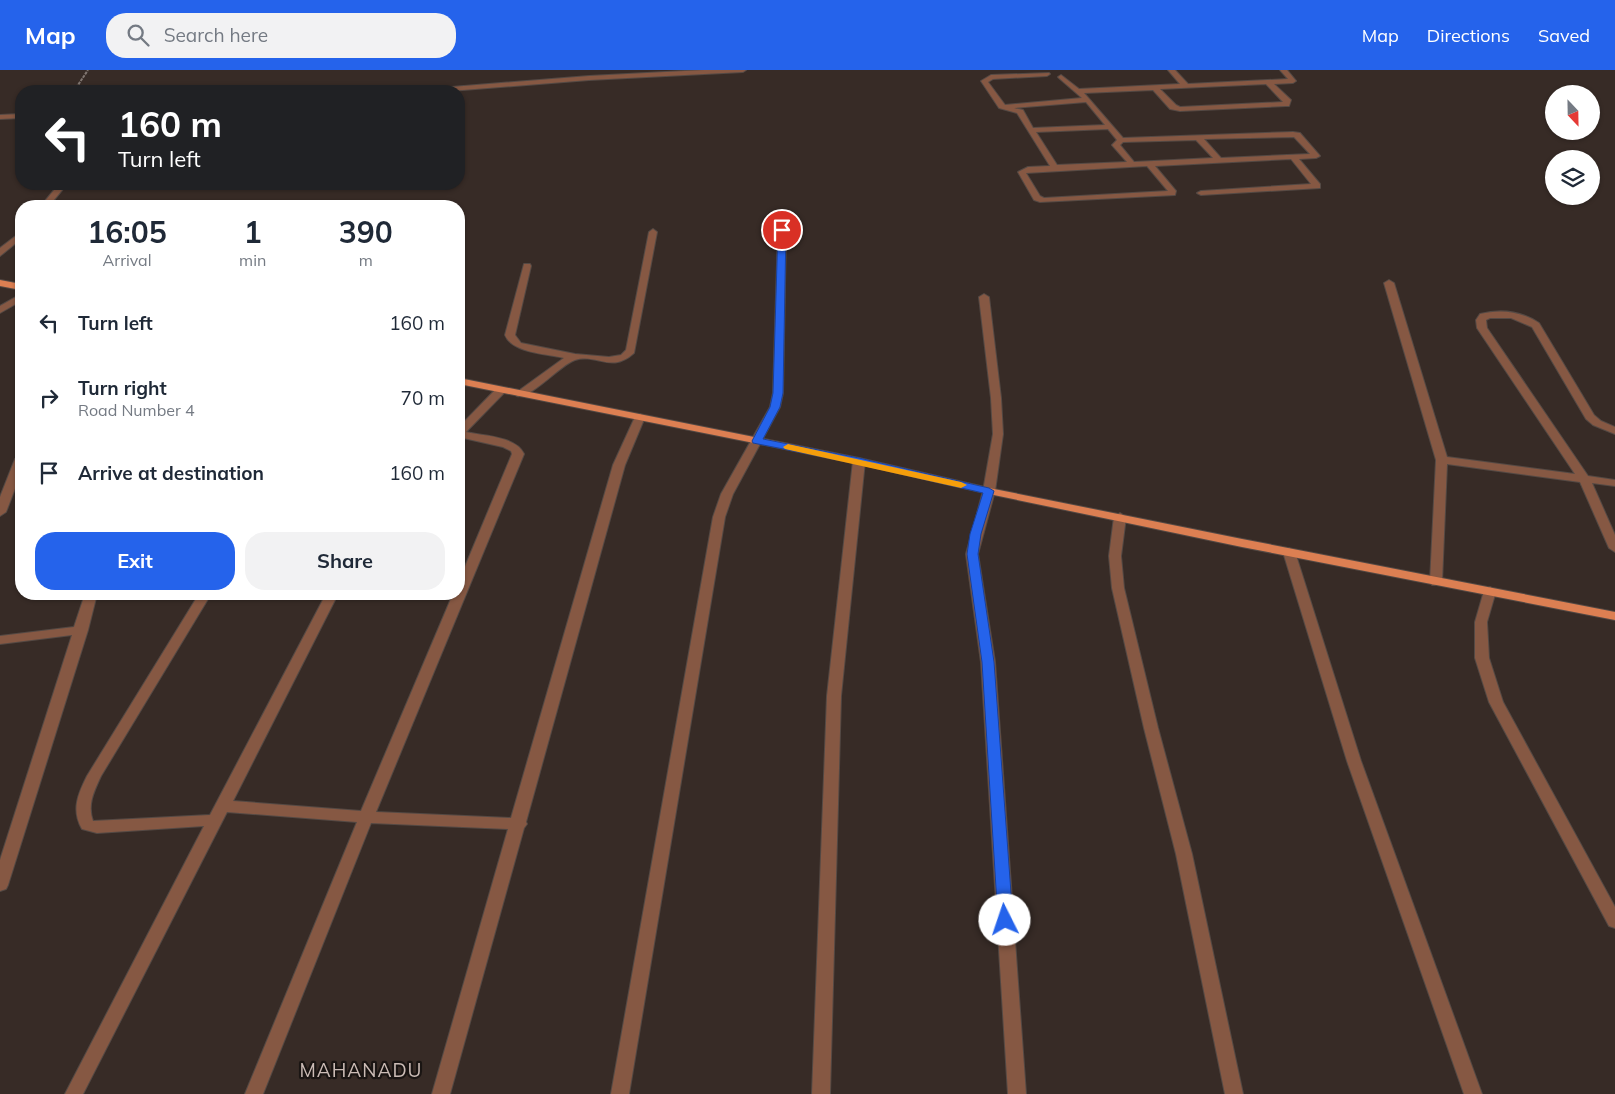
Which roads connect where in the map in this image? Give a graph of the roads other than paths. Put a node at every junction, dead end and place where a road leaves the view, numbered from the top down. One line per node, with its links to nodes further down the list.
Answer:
1 (744, 70): 8 (street)
2 (1171, 70): 7 (street)
3 (1283, 70): 6 (street)
4 (1045, 72): 5 (street); 12 (street)
5 (1059, 73): 10 (street)
6 (1269, 83): 7 (street); 9 (street)
7 (1186, 86): 9 (street)
8 (465, 88)
9 (1155, 88): 10 (street)
10 (1076, 90): 11 (street)
11 (1088, 100): 12 (street); 15 (street)
12 (1002, 106): 16 (street)
13 (15, 116): 14 (street)
14 (0, 117)
15 (1110, 127): 16 (street); 18 (street)
16 (1031, 130): 23 (street)
17 (1198, 137): 18 (street); 19 (street); 20 (street)
18 (1120, 140): 22 (street)
19 (1294, 158): 20 (street); 25 (street)
20 (1219, 162): 21 (street)
21 (1150, 164): 22 (street); 23 (street)
22 (1132, 165): 23 (street)
23 (1055, 168)
24 (58, 190): 26 (street)
25 (1201, 193)
26 (50, 200)
27 (782, 230): 46 (street)
28 (653, 232): 38 (street)
29 (15, 240): 30 (street)
30 (0, 253)
31 (527, 266): 38 (street)
32 (0, 283): 34 (main road)
33 (1389, 283): 47 (street)
34 (15, 286)
35 (984, 297): 52 (street)
36 (15, 301): 37 (street)
37 (0, 310)
38 (574, 357): 41 (street)
39 (465, 383): 40 (main road)
40 (500, 391): 41 (main road); 43 (street)
41 (521, 394): 42 (main road)
42 (640, 417): 46 (main road); 69 (street)
43 (465, 428)
44 (1615, 431): 50 (street)
45 (465, 435): 57 (street)
46 (757, 441): 48 (main road); 75 (street)
47 (1442, 460): 50 (street); 58 (street)
48 (859, 461): 52 (main road); 76 (street)
49 (15, 474): 53 (street)
50 (1584, 479): 51 (street); 55 (street)
51 (1615, 482)
52 (989, 491): 54 (main road); 77 (street)
53 (0, 512)
54 (1120, 517): 56 (main road); 78 (street)
55 (1615, 548)
56 (1289, 552): 58 (main road); 79 (street)
57 (465, 581)
58 (1436, 582): 59 (main road)
59 (1490, 591): 64 (main road); 71 (street)
60 (88, 600): 65 (street)
61 (201, 600): 67 (street)
62 (329, 600): 67 (street)
63 (457, 600): 68 (street)
64 (1615, 616)
65 (81, 630): 66 (street); 70 (street)
66 (0, 640)
67 (220, 813): 68 (street); 72 (street)
68 (366, 817): 69 (street); 73 (street)
69 (518, 824): 74 (street)
70 (0, 885)
71 (1615, 922)
72 (74, 1094)
73 (254, 1094)
74 (441, 1094)
75 (620, 1094)
76 (821, 1094)
77 (1016, 1094)
78 (1234, 1094)
79 (1474, 1094)

